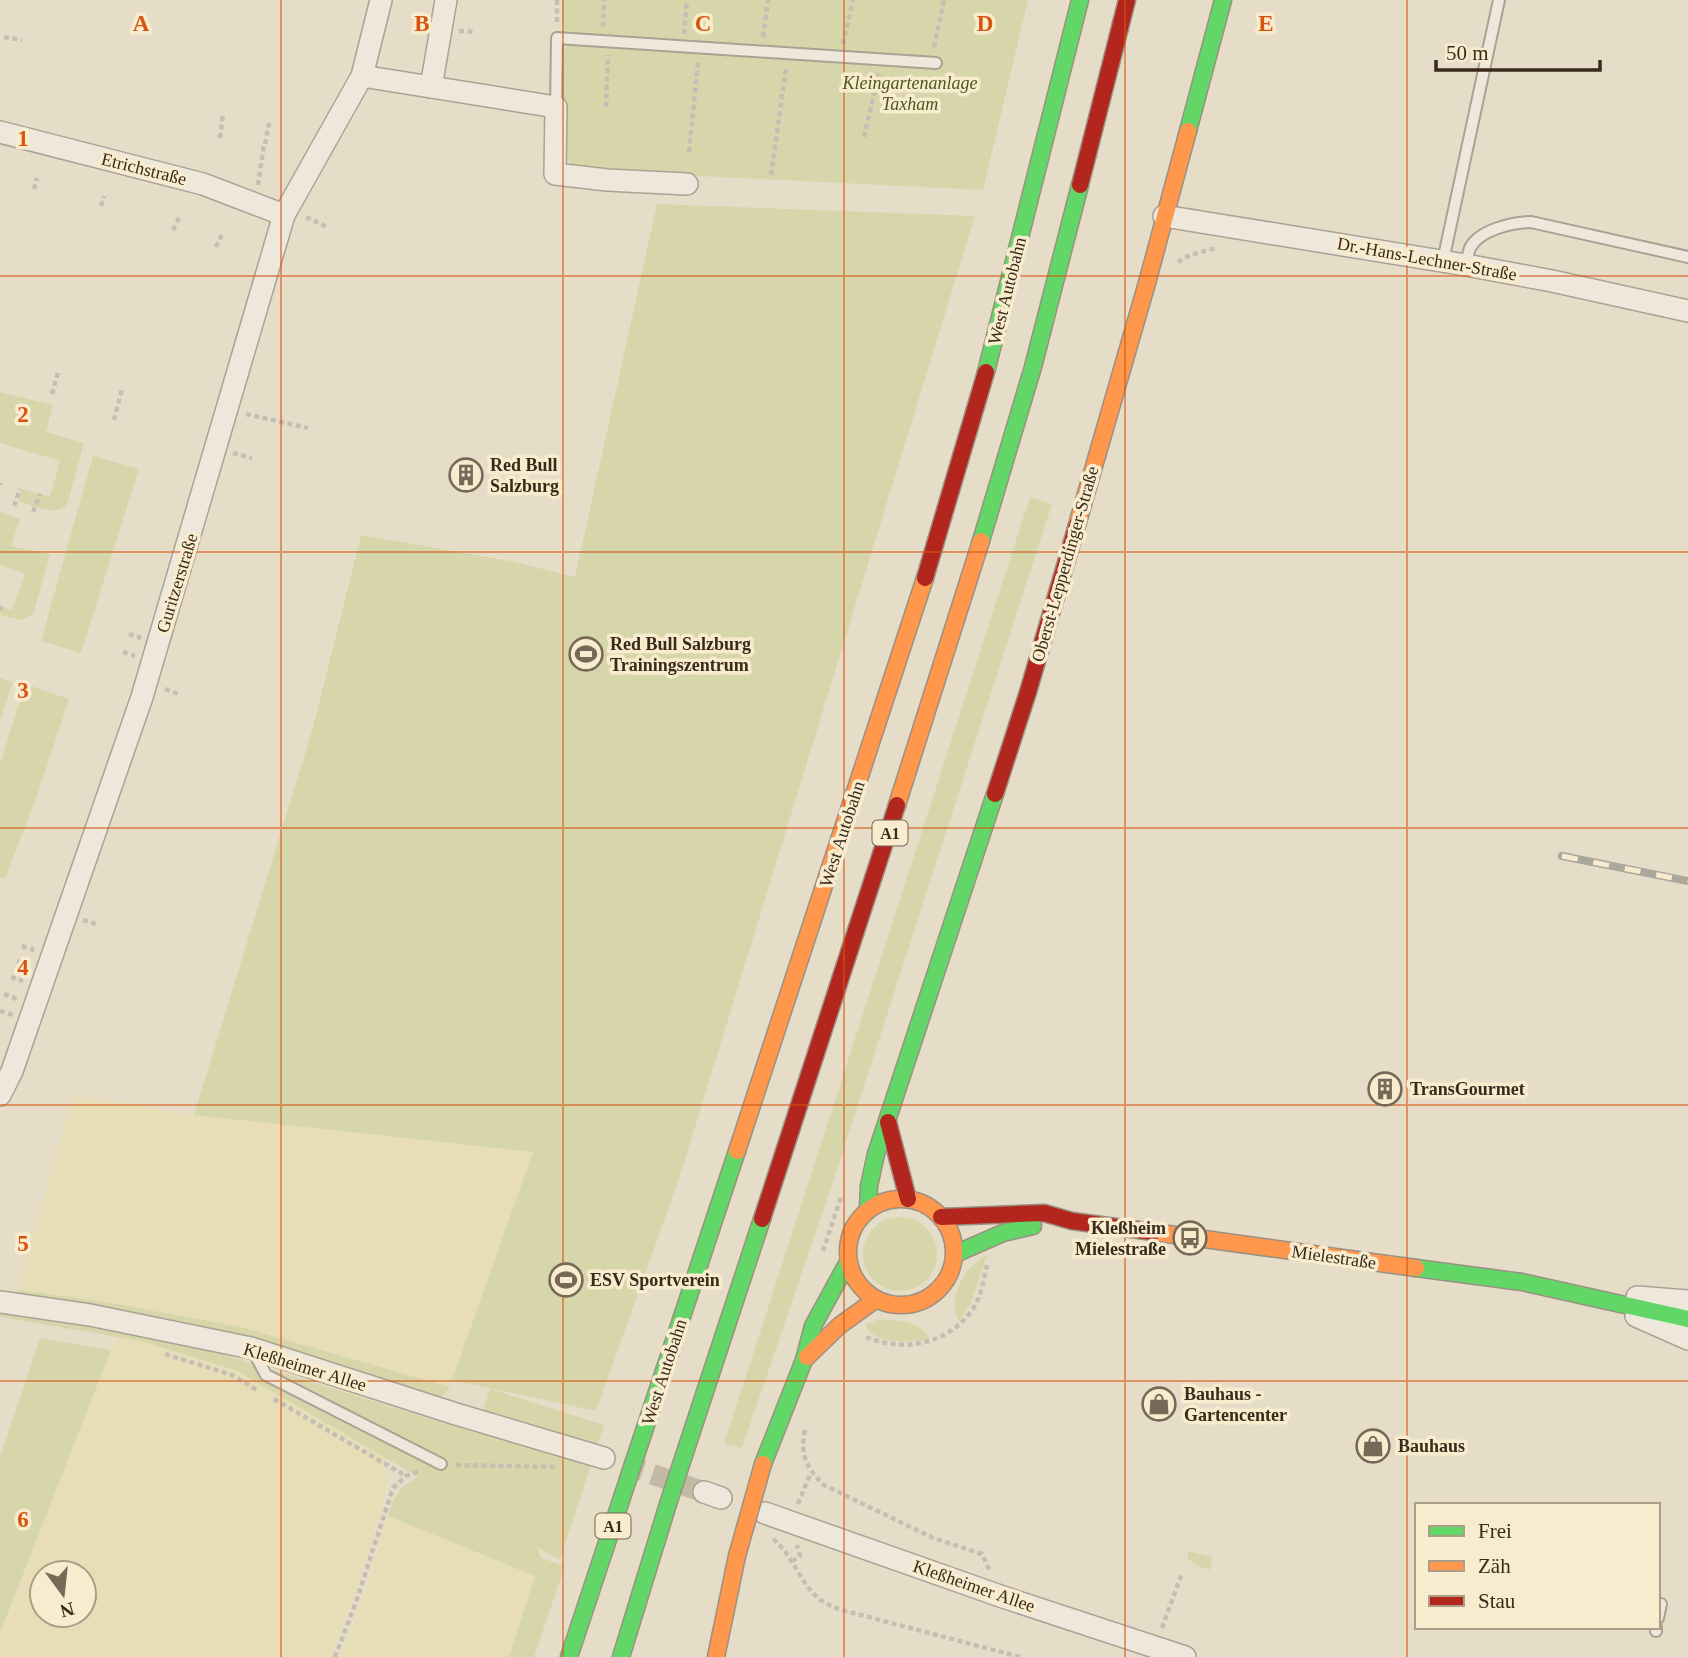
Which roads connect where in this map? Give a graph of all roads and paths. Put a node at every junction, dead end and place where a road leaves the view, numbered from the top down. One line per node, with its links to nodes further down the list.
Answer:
1 (381, 0): 24 (street, Guritzerstraße)
2 (446, 0): 25 (street)
3 (557, 0): 14 (path)
4 (604, 0): 16 (path)
5 (687, 0): 17 (path)
6 (768, 0): 19 (path)
7 (853, 0): 21 (path)
8 (944, 0): 23 (path)
9 (1080, 0): 118 (main road, West Autobahn / A1)
10 (1127, 0): 119 (main road, A1)
11 (1223, 0): 42 (main road, Oberst-Lepperdinger-Straße)
12 (1499, 0): 50 (lane)
13 (4, 37): 15 (path)
14 (558, 38): 16 (lane); 26 (lane)
15 (22, 40)
16 (606, 41): 17 (lane); 27 (path)
17 (683, 46): 18 (lane)
18 (699, 47): 19 (lane); 33 (path)
19 (761, 51): 20 (lane)
20 (788, 53): 21 (lane); 34 (path)
21 (841, 57): 22 (lane)
22 (882, 59): 23 (lane); 31 (path)
23 (932, 63)
24 (362, 76): 25 (street); 41 (street, Guritzerstraße)
25 (431, 87): 26 (street)
26 (556, 107): 36 (street)
27 (606, 107)
28 (223, 114): 32 (path)
29 (269, 123): 39 (path)
30 (0, 132): 39 (street, Etrichstraße)
31 (864, 137)
32 (220, 138)
33 (689, 152)
34 (771, 175)
35 (37, 178): 37 (path)
36 (687, 184)
37 (34, 189)
38 (104, 197): 40 (path)
39 (255, 203): 41 (street, Etrichstraße)
40 (101, 206)
41 (294, 216): 44 (path); 60 (street, Guritzerstraße)
42 (1164, 216): 50 (street, Dr.-Hans-Lechner-Straße); 85 (main road, Oberst-Lepperdinger-Straße)
43 (179, 218): 45 (path)
44 (327, 227)
45 (173, 230)
46 (222, 234): 47 (path)
47 (216, 247)
48 (1220, 247): 52 (path)
49 (1688, 257): 51 (lane)
50 (1443, 261): 51 (street, Dr.-Hans-Lechner-Straße)
51 (1466, 265): 53 (street, Dr.-Hans-Lechner-Straße)
52 (1174, 269)
53 (1688, 311)
54 (58, 372): 56 (path)
55 (122, 389): 58 (path)
56 (52, 394)
57 (241, 413): 59 (path)
58 (114, 421)
59 (308, 428)
60 (223, 452): 61 (path); 84 (street, Guritzerstraße)
61 (252, 458)
62 (20, 489): 64 (path)
63 (40, 494): 65 (path)
64 (14, 506)
65 (33, 512)
66 (129, 634): 67 (path)
67 (141, 638)
68 (123, 652): 69 (path)
69 (135, 656)
70 (161, 688): 71 (path)
71 (181, 695)
72 (83, 920): 73 (path)
73 (99, 925)
74 (22, 946): 75 (path)
75 (35, 951)
76 (17, 961): 77 (path)
77 (30, 965)
78 (11, 977): 79 (path)
79 (25, 981)
80 (4, 994): 81 (path)
81 (19, 999)
82 (0, 1011): 83 (path)
83 (13, 1015)
84 (0, 1095)
85 (888, 1122): 86 (main road); 87 (main road, Oberst-Lepperdinger-Straße)
86 (908, 1199): 87 (main road); 88 (main road)
87 (868, 1209): 91 (main road, Oberst-Lepperdinger-Straße)
88 (941, 1217): 89 (main road, Mielestraße); 90 (main road)
89 (1072, 1222): 90 (main road, Mielestraße); 93 (main road, Mielestraße)
90 (955, 1254): 94 (main road)
91 (848, 1262): 94 (main road); 102 (main road, Oberst-Lepperdinger-Straße)
92 (988, 1262): 97 (path)
93 (1596, 1297): 95 (street, Mielestraße); 98 (main road, Mielestraße); 99 (street, Mielestraße)
94 (876, 1300): 97 (main road, Oberst-Lepperdinger-Straße)
95 (1688, 1301)
96 (0, 1302): 100 (street, Kleßheimer Allee)
97 (851, 1315): 102 (main road, Oberst-Lepperdinger-Straße)
98 (1688, 1319)
99 (1688, 1339)
100 (251, 1348): 104 (street, Kleßheimer Allee); 105 (lane)
101 (153, 1350): 108 (path)
102 (804, 1360): 120 (main road, Oberst-Lepperdinger-Straße, bridge)
103 (808, 1419): 107 (path)
104 (604, 1458)
105 (441, 1464): 106 (path); 108 (path)
106 (561, 1468)
107 (811, 1472): 110 (path); 113 (path)
108 (406, 1476): 117 (path)
109 (765, 1513): 110 (street, Kleßheimer Allee)
110 (791, 1523): 113 (street, Kleßheimer Allee)
111 (768, 1535): 121 (path)
112 (1182, 1573): 116 (path)
113 (1003, 1597): 122 (street, Kleßheimer Allee)
114 (1661, 1604): 115 (lane)
115 (1660, 1609)
116 (1166, 1620)
117 (335, 1657)
118 (569, 1657)
119 (621, 1657)
120 (716, 1657)
121 (1020, 1657)
122 (1185, 1657)

